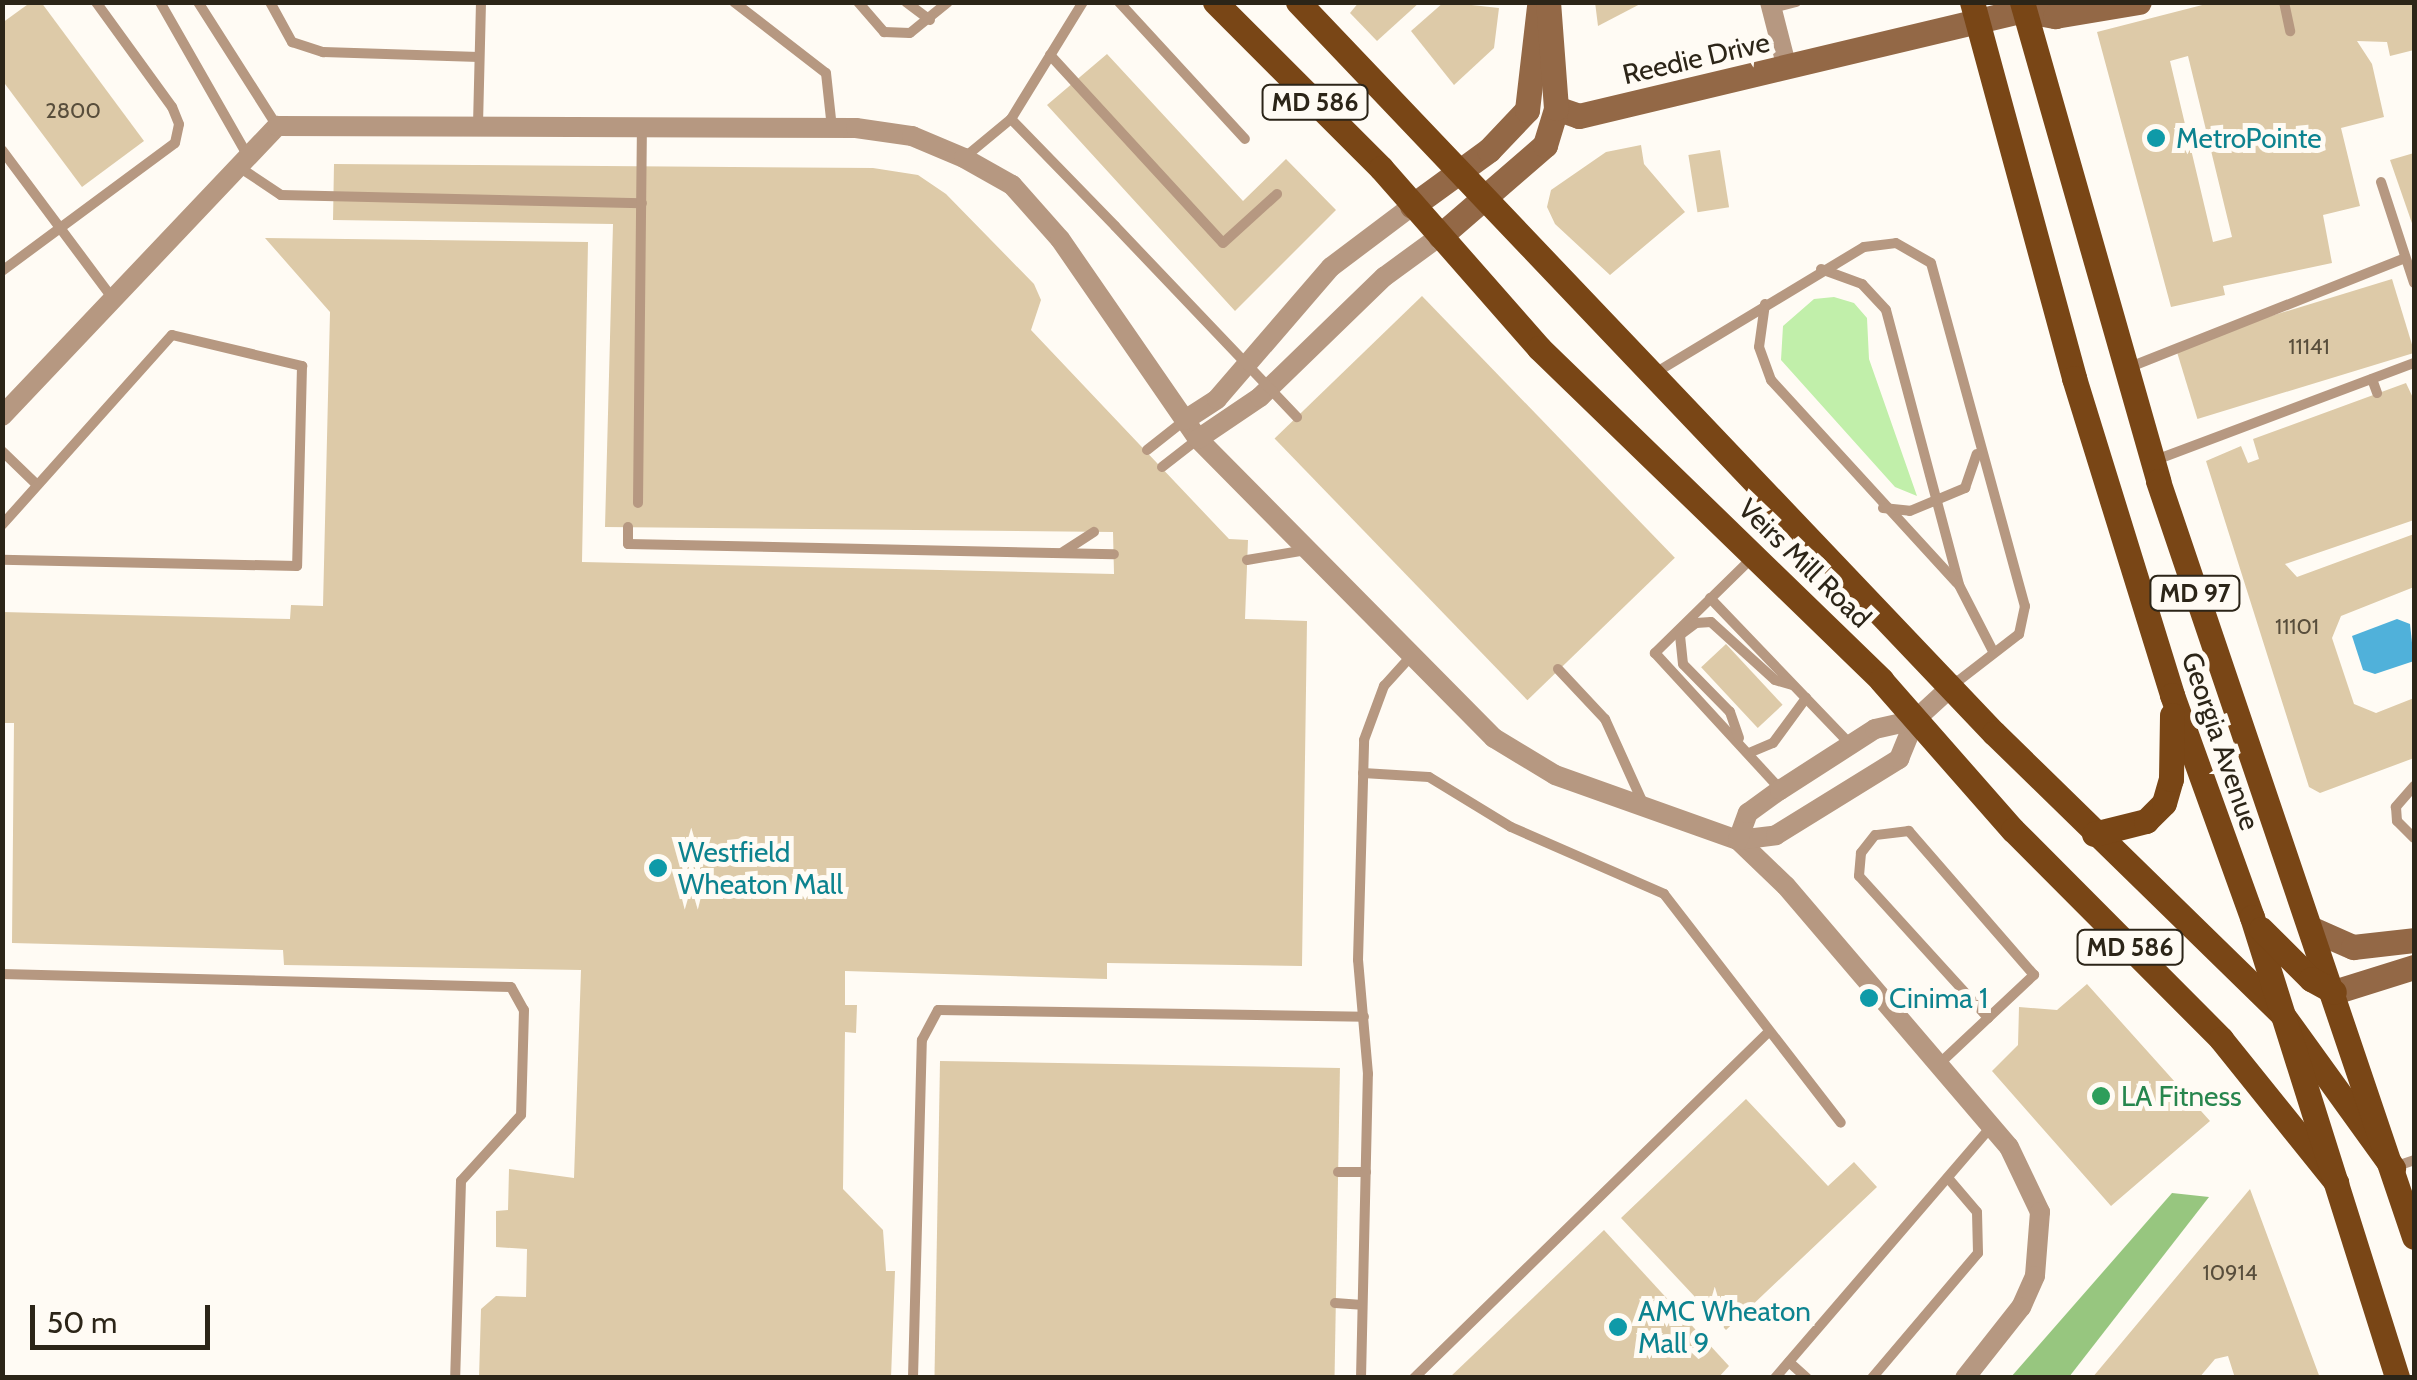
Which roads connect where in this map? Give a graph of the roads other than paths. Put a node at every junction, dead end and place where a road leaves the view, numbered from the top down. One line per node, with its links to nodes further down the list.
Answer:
1 (96, 2): 43 (lane)
2 (160, 2): 36 (lane)
3 (198, 2): 30 (lane)
4 (270, 2): 25 (lane)
5 (480, 2): 25 (lane)
6 (734, 2): 32 (lane)
7 (858, 2): 22 (lane)
8 (906, 2): 22 (lane)
9 (948, 2): 22 (lane)
10 (1083, 2): 24 (lane)
11 (1119, 2): 33 (lane)
12 (1215, 2): 42 (main road, Veirs Mill Road / MD 586)
13 (1298, 2): 37 (main road, Veirs Mill Road / MD 586)
14 (1540, 2): 37 (street)
15 (1548, 2): 27 (street)
16 (1796, 2): 19 (lane)
17 (2139, 2): 20 (street, Reedie Drive)
18 (2284, 2): 23 (lane)
19 (1771, 5): 26 (street)
20 (2026, 5): 21 (street, Reedie Drive); 52 (main road, Georgia Avenue / MD 97)
21 (1974, 12): 26 (street, Reedie Drive); 85 (main road, Georgia Avenue / MD 97)
22 (935, 17)
23 (2290, 31)
24 (1050, 55): 28 (lane); 39 (lane)
25 (480, 57): 29 (lane)
26 (1787, 68): 27 (street, Reedie Drive)
27 (1556, 108): 40 (street)
28 (1011, 118): 35 (lane); 57 (lane, bridge)
29 (478, 125): 30 (street); 31 (street)
30 (277, 126): 36 (street)
31 (642, 126): 32 (street); 41 (lane)
32 (832, 128): 35 (street)
33 (1245, 139)
34 (2, 150): 43 (lane)
35 (964, 158): 58 (street)
36 (244, 162): 41 (lane); 49 (street)
37 (1461, 171): 40 (main road, Veirs Mill Road / MD 586); 42 (street)
38 (2381, 182): 45 (lane)
39 (1277, 194)
40 (1488, 200): 44 (street); 53 (main road, Veirs Mill Road / MD 586)
41 (642, 203): 67 (lane)
42 (1412, 206): 44 (main road, Veirs Mill Road / MD 586); 58 (street)
43 (61, 228): 47 (lane); 49 (lane)
44 (1440, 236): 59 (street); 75 (main road, Veirs Mill Road / MD 586)
45 (2405, 258): 48 (lane); 52 (lane)
46 (1821, 269): 50 (lane); 61 (lane); 66 (lane)
47 (2, 271)
48 (2414, 284)
49 (113, 299): 56 (street)
50 (1765, 304): 53 (lane); 68 (lane)
51 (2414, 363): 54 (lane)
52 (2124, 370): 63 (main road, Georgia Avenue / MD 97)
53 (1652, 375): 84 (main road, Veirs Mill Road / MD 586)
54 (2372, 379): 55 (lane); 63 (lane)
55 (2377, 393)
56 (2, 416)
57 (1297, 417)
58 (1184, 420): 59 (street); 60 (lane)
59 (1198, 439): 64 (lane); 72 (street)
60 (1147, 450)
61 (1978, 450): 66 (lane); 81 (lane)
62 (2, 451): 65 (lane)
63 (2152, 462): 98 (main road, Georgia Avenue / MD 97)
64 (1162, 467)
65 (36, 484): 69 (lane); 76 (lane)
66 (1940, 502): 68 (lane); 78 (lane)
67 (638, 503)
68 (1882, 508): 78 (lane)
69 (2, 525)
70 (628, 527): 73 (lane)
71 (1094, 532): 73 (lane)
72 (1309, 550): 77 (lane); 80 (street)
73 (1062, 552): 74 (lane)
74 (1114, 554)
75 (1754, 556): 79 (lane); 87 (main road, Veirs Mill Road / MD 586)
76 (2, 560)
77 (1248, 560)
78 (1959, 585): 81 (lane)
79 (1710, 598): 83 (lane); 89 (lane)
80 (1412, 654): 90 (lane); 93 (street)
81 (1994, 654): 84 (lane)
82 (1558, 669): 93 (lane)
83 (1792, 685): 86 (lane); 89 (lane)
84 (1954, 685): 87 (street); 94 (main road, Veirs Mill Road / MD 586)
85 (2172, 695): 94 (main road); 97 (main road, Georgia Avenue / MD 97)
86 (1806, 698): 88 (lane); 89 (lane)
87 (1915, 720): 88 (street); 96 (street); 114 (main road, Veirs Mill Road / MD 586)
88 (1850, 745): 92 (street)
89 (1745, 748): 92 (lane)
90 (1364, 773): 104 (lane); 106 (lane)
91 (2414, 786): 95 (lane)
92 (1780, 790): 96 (street)
93 (1643, 803): 96 (street)
94 (2094, 834): 103 (main road, Veirs Mill Road / MD 586)
95 (2414, 838)
96 (1738, 840): 107 (street)
97 (2252, 917): 102 (main road); 103 (main road, Georgia Avenue / MD 97)
98 (2312, 929): 99 (street); 102 (main road, Georgia Avenue / MD 97)
99 (2414, 940)
100 (2414, 967): 102 (street)
101 (2, 974): 119 (lane)
102 (2334, 992): 110 (main road, Georgia Avenue / MD 97)
103 (2282, 1014): 110 (main road, Veirs Mill Road / MD 586); 114 (main road, Georgia Avenue / MD 97)
104 (1364, 1017): 112 (lane); 120 (lane)
105 (1988, 1018): 105 (lane); 107 (lane)
106 (1768, 1032): 108 (lane); 122 (lane)
107 (1937, 1066): 109 (street)
108 (1840, 1122)
109 (1991, 1128): 113 (lane); 126 (street)
110 (2404, 1164): 115 (main road, Georgia Avenue / MD 97)
111 (1338, 1172): 112 (lane)
112 (1366, 1172): 117 (lane)
113 (1948, 1178): 118 (lane); 125 (lane)
114 (2336, 1182): 127 (main road, Georgia Avenue / MD 97)
115 (2414, 1237)
116 (1335, 1304): 117 (lane)
117 (1362, 1305): 121 (lane)
118 (1789, 1362): 123 (lane); 124 (lane)
119 (455, 1378)
120 (913, 1378)
121 (1361, 1378)
122 (1414, 1378)
123 (1776, 1378)
124 (1807, 1378)
125 (1872, 1378)
126 (1965, 1378)
127 (2398, 1378)

